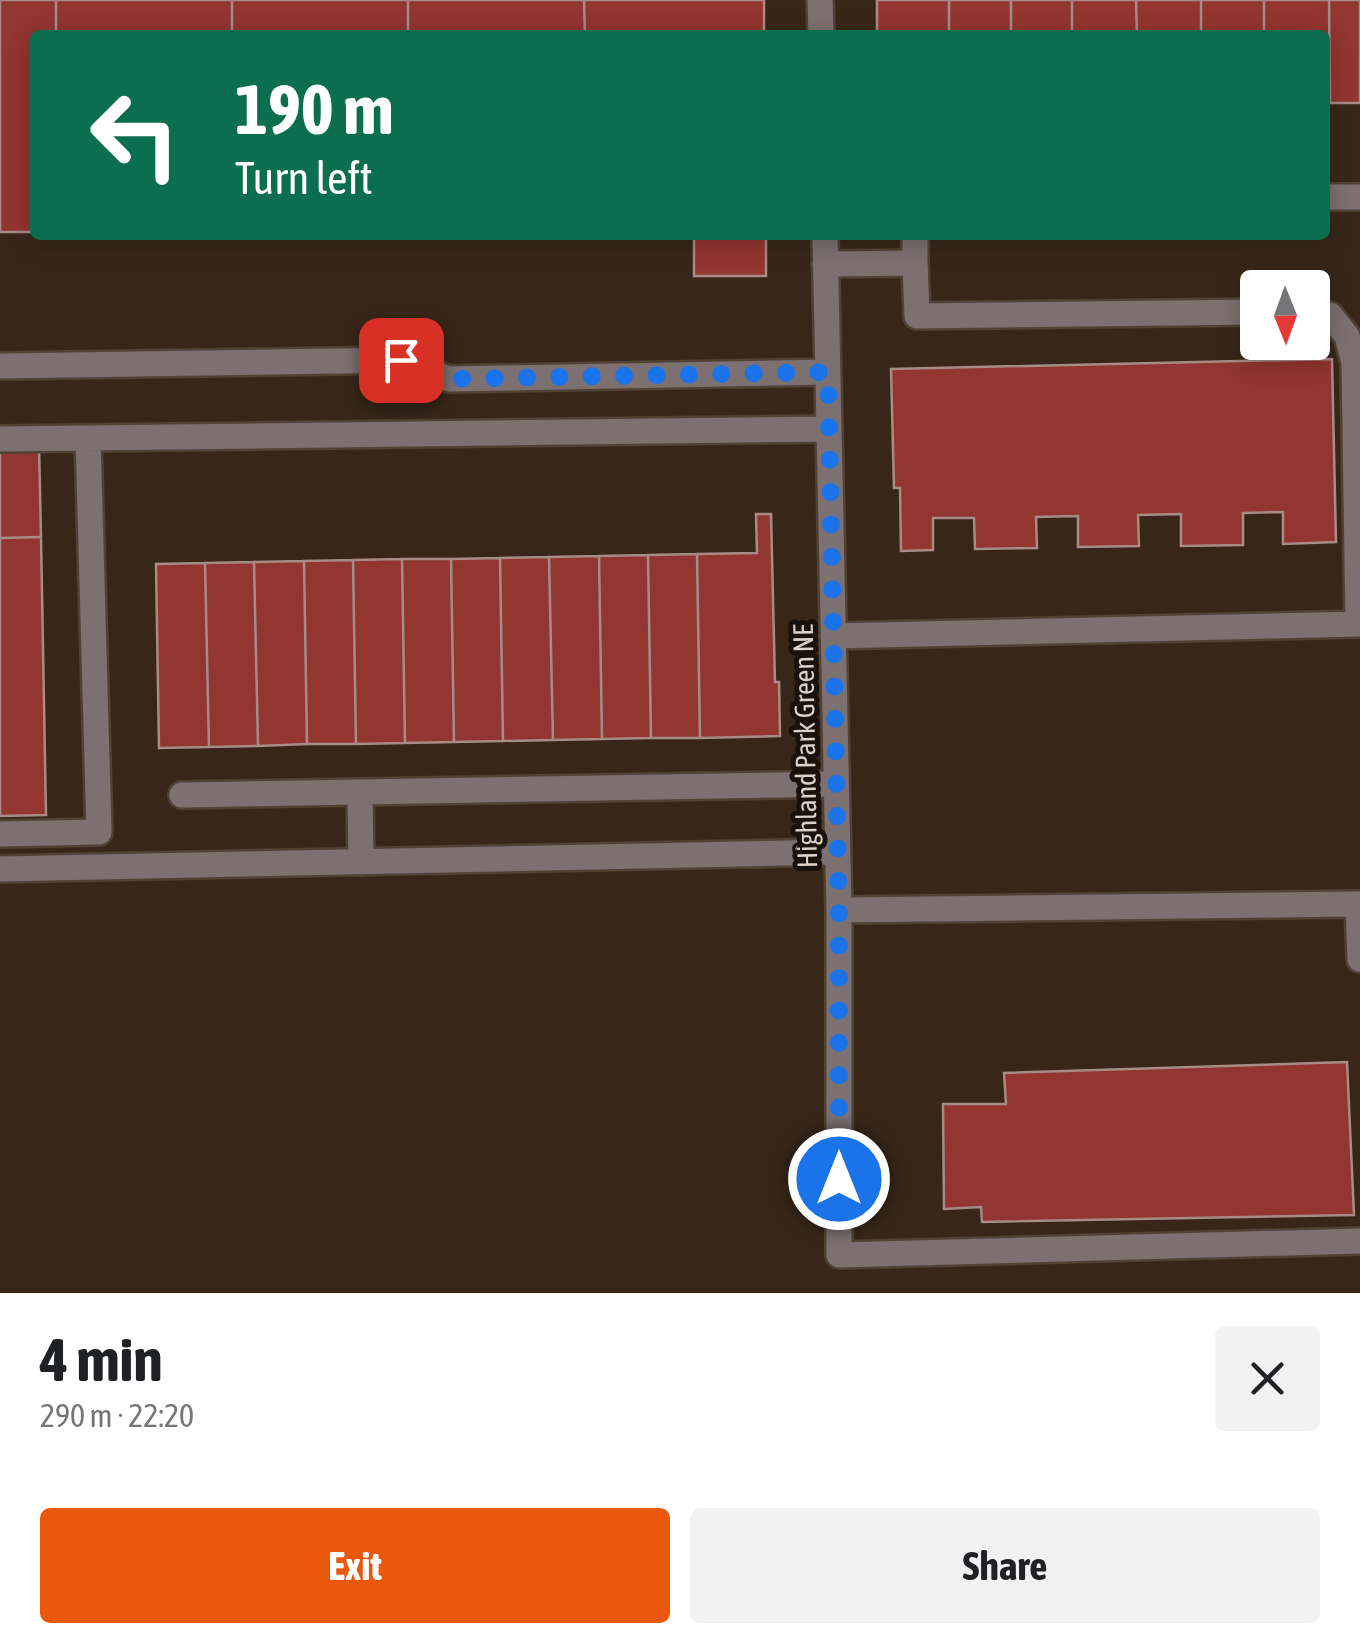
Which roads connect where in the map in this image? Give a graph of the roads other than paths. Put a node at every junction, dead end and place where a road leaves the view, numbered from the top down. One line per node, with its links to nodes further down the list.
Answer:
1 (820, 0): 2 (street)
2 (821, 30)
3 (1330, 197): 4 (street)
4 (1360, 197)
5 (825, 240): 8 (street, Highland Park Green NE)
6 (915, 240): 7 (street)
7 (916, 263): 8 (street); 9 (street)
8 (826, 264): 12 (street, Highland Park Green NE)
9 (1240, 312)
10 (1330, 315): 16 (street)
11 (0, 366): 12 (street)
12 (828, 372): 13 (street, Highland Park Green NE)
13 (829, 429): 14 (street); 16 (street, Highland Park Green NE)
14 (88, 438): 15 (street); 20 (street)
15 (0, 439)
16 (833, 636): 17 (street, Highland Park Green NE)
17 (836, 784): 18 (street); 21 (street, Highland Park Green NE)
18 (360, 792): 19 (street); 22 (street)
19 (182, 795)
20 (0, 834)
21 (838, 852): 22 (street); 24 (street, Highland Park Green NE)
22 (361, 862): 23 (street)
23 (0, 869)
24 (839, 910): 25 (street); 26 (street, Highland Park Green NE)
25 (1360, 959)
26 (1360, 1241)

